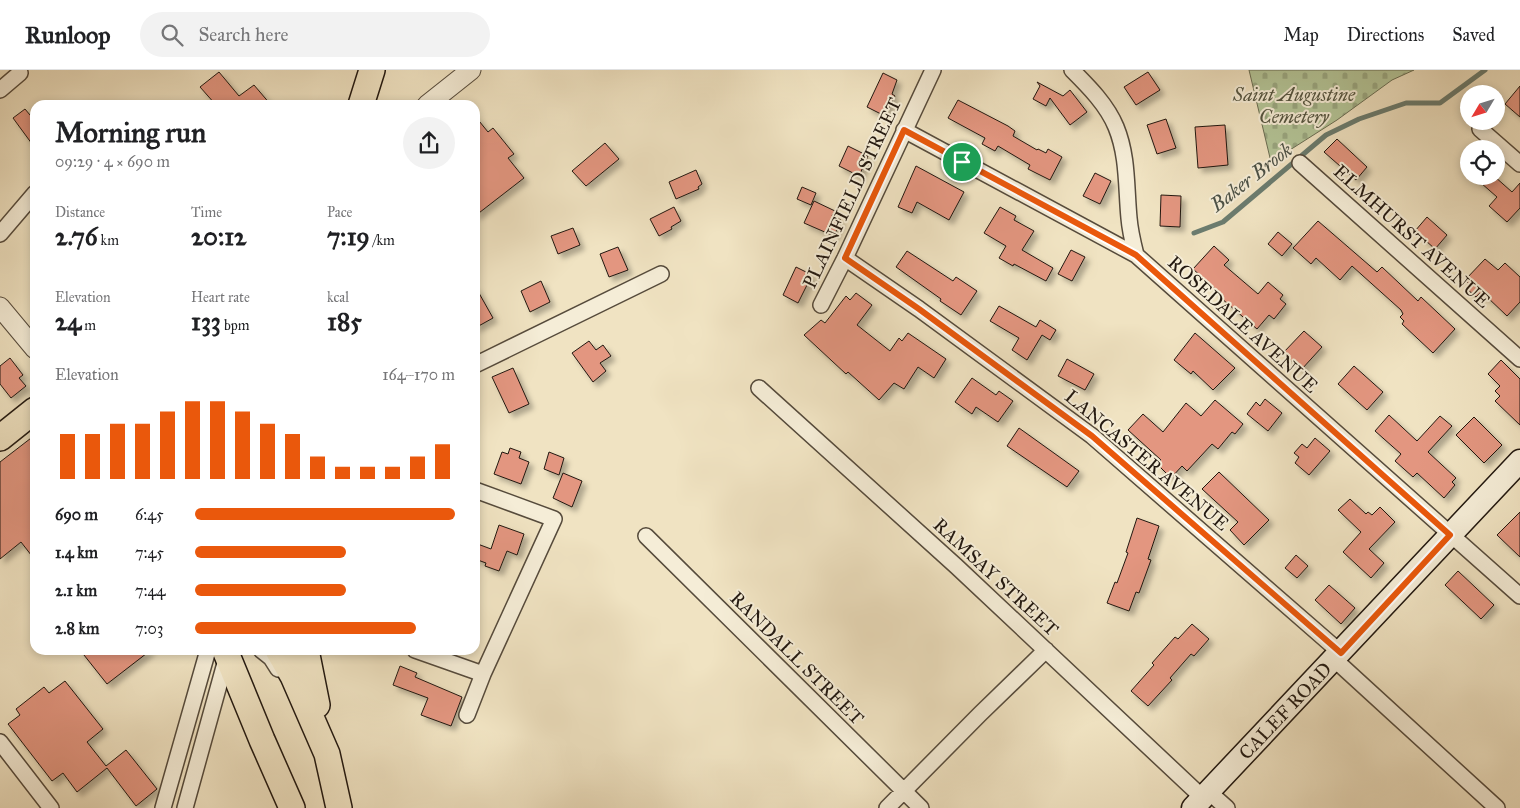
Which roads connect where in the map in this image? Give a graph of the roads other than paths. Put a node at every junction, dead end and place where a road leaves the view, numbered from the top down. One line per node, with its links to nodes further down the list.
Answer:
1 (372, 70): 7 (main road)
2 (471, 70): 8 (street)
3 (933, 70): 9 (street, PLAINFIELD STREET)
4 (1072, 70): 15 (street)
5 (20, 73): 6 (street)
6 (0, 90)
7 (363, 100)
8 (433, 100)
9 (904, 130): 15 (street, ROSEDALE AVENUE); 16 (street, PLAINFIELD STREET)
10 (1482, 130): 12 (street)
11 (1300, 163): 21 (street, ELMHURST AVENUE)
12 (1520, 164)
13 (30, 200): 14 (street)
14 (0, 234)
15 (1136, 255): 28 (street, ROSEDALE AVENUE)
16 (845, 258): 18 (street, PLAINFIELD STREET); 39 (street, LANCASTER AVENUE)
17 (662, 274): 22 (street)
18 (820, 306)
19 (0, 307): 20 (street)
20 (30, 342)
21 (1520, 359)
22 (480, 363)
23 (759, 388): 31 (street, RAMSAY STREET)
24 (30, 414): 25 (main road)
25 (0, 438)
26 (1520, 461): 28 (main road, CALEF ROAD)
27 (480, 492): 40 (street)
28 (1450, 535): 30 (street, ROSEDALE AVENUE); 39 (main road, CALEF ROAD)
29 (646, 536): 44 (street, RANDALL STREET)
30 (1520, 596)
31 (1046, 650): 44 (street); 45 (street, RAMSAY STREET)
32 (218, 655): 47 (street)
33 (218, 655): 48 (street)
34 (220, 655): 49 (main road)
35 (267, 655): 43 (street)
36 (281, 655): 43 (main road)
37 (307, 655): 43 (main road)
38 (429, 655): 40 (street)
39 (1338, 656): 45 (main road, CALEF ROAD); 54 (street, LANCASTER AVENUE)
40 (483, 674): 41 (street)
41 (467, 715)
42 (0, 742): 46 (street)
43 (322, 743): 50 (main road)
44 (903, 791): 51 (street); 52 (street, RANDALL STREET)
45 (1202, 799): 53 (street, RAMSAY STREET)
46 (51, 808)
47 (163, 808)
48 (185, 808)
49 (292, 808)
50 (339, 808)
51 (887, 808)
52 (920, 808)
53 (1227, 808)
54 (1497, 808)

